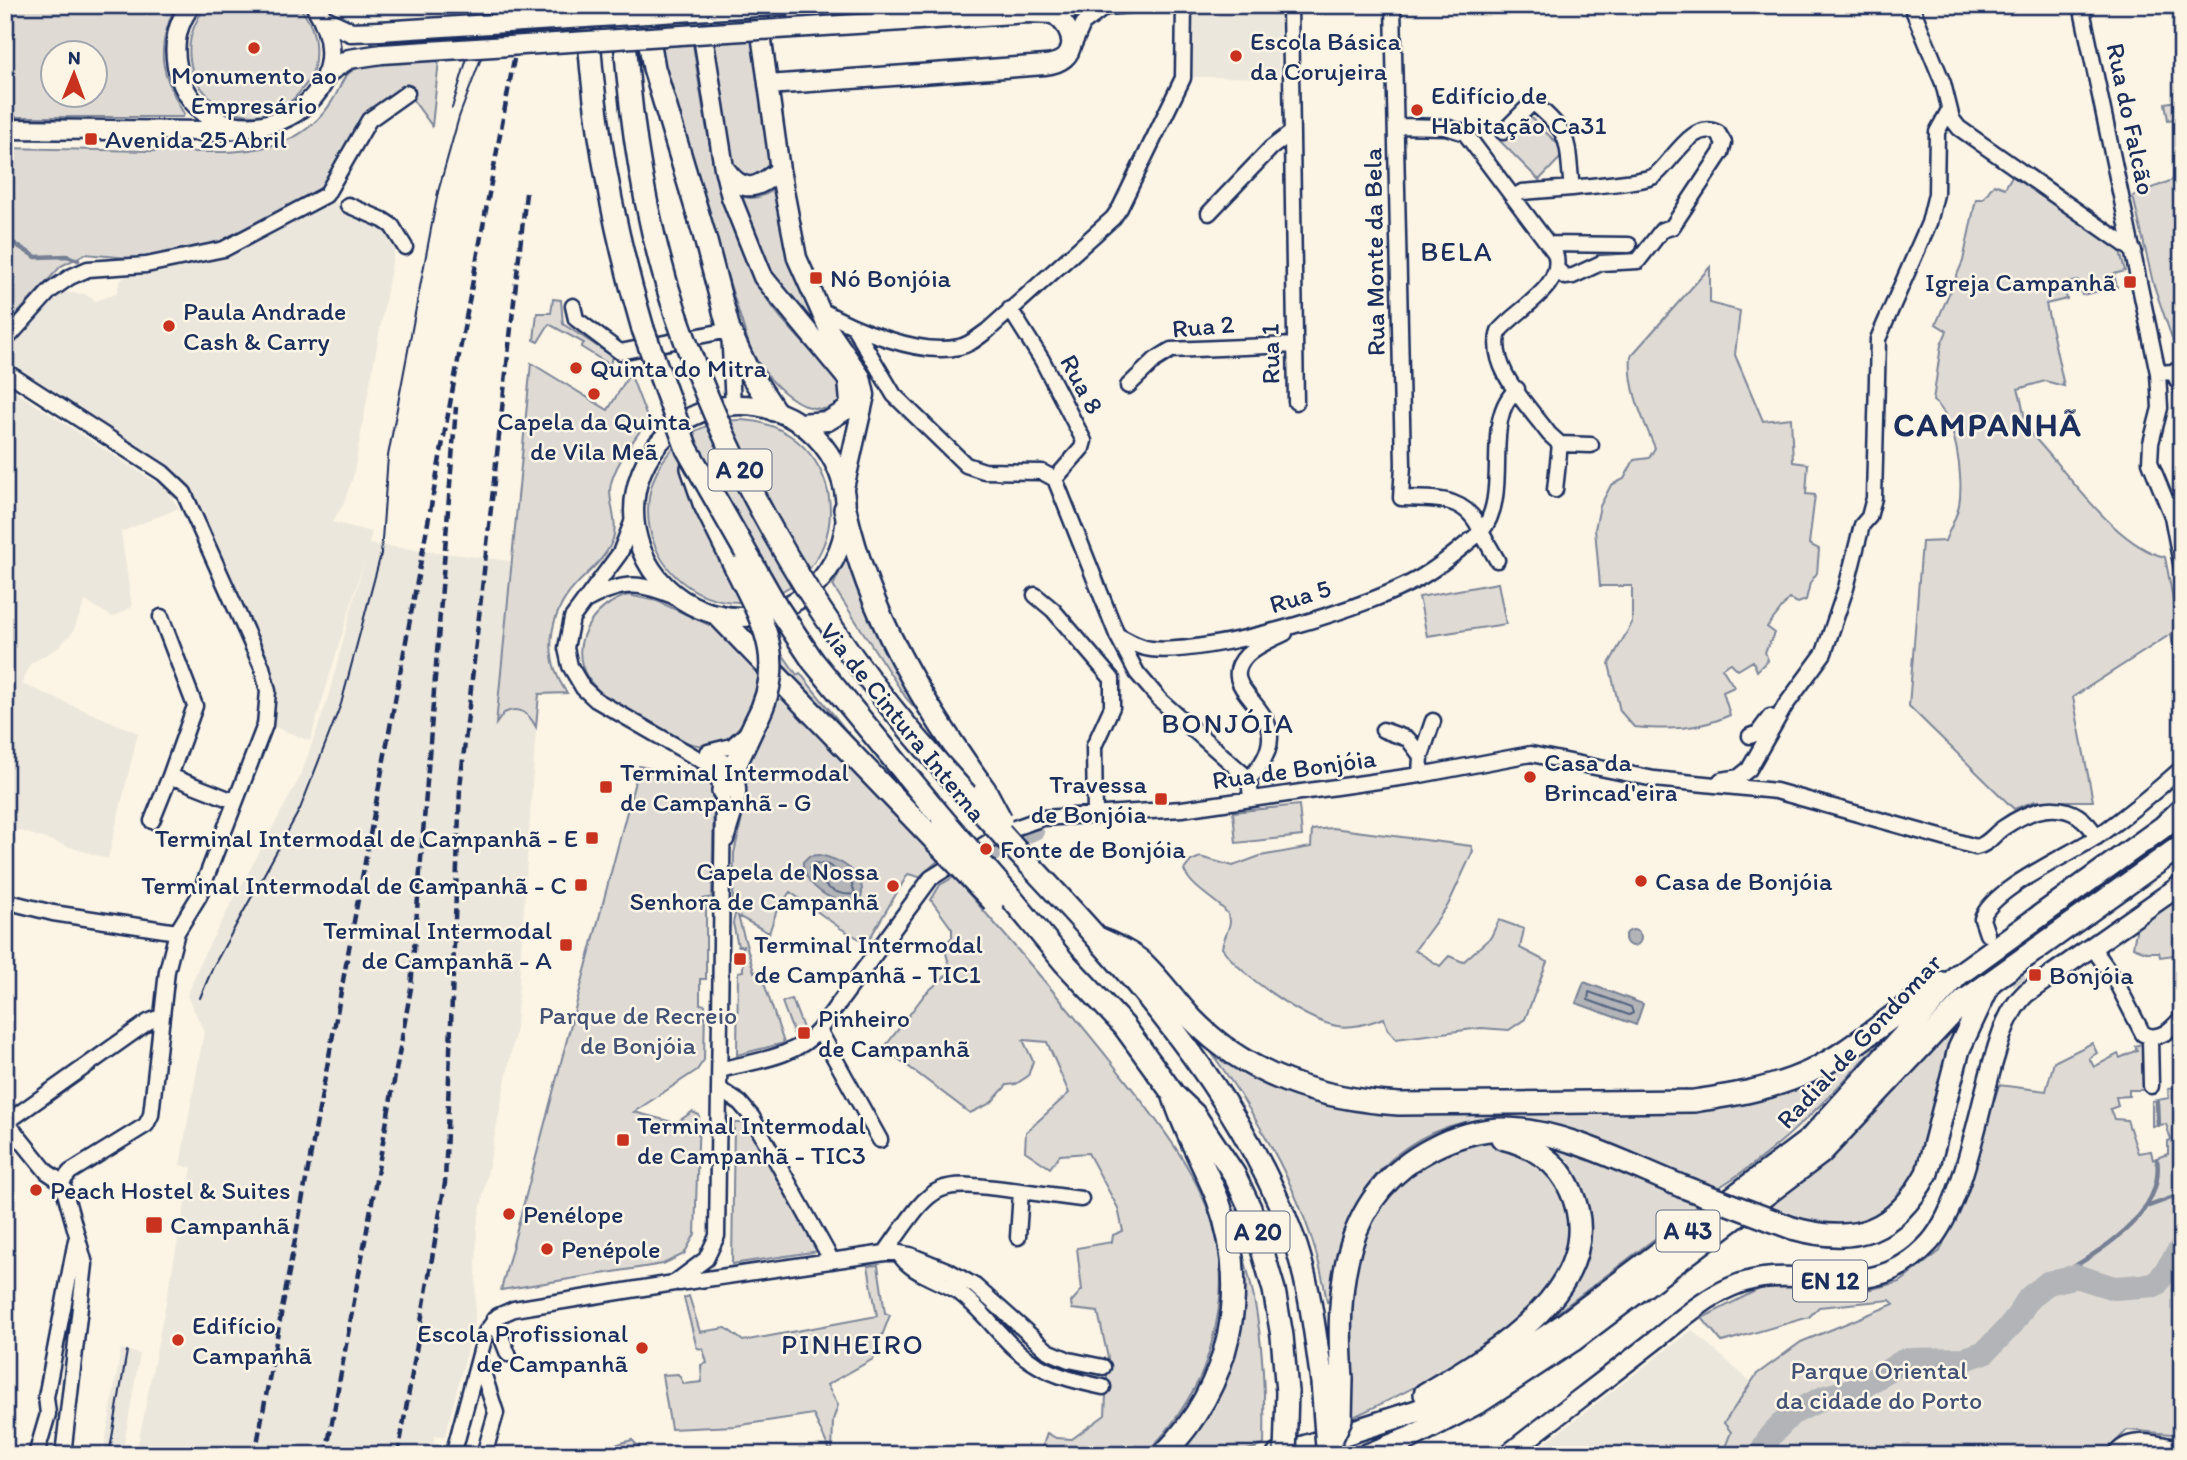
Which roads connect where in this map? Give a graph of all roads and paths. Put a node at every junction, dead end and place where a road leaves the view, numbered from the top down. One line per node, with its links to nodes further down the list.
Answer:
1 (191, 5): 23 (main road)
2 (587, 5): 56 (highway, Via de Cintura Interna / A 20, bridge)
3 (643, 5): 42 (highway)
4 (698, 5): 27 (main road)
5 (757, 5): 19 (main road)
6 (789, 5): 14 (main road, bridge)
7 (1130, 5): 13 (street)
8 (1184, 5): 40 (street)
9 (1290, 5): 25 (street, Rua 1)
10 (1394, 5): 22 (street, Rua Monte da Bela)
11 (1911, 5): 21 (street)
12 (2081, 5): 36 (street, Rua do Falcão)
13 (1105, 7): 15 (street); 17 (street)
14 (319, 10): 18 (main road)
15 (1038, 13): 17 (main road); 18 (main road, bridge)
16 (624, 15): 95 (highway, Via de Cintura Interna / A 20, bridge)
17 (1070, 52): 19 (main road)
18 (326, 74): 23 (main road)
19 (768, 85): 28 (main road)
20 (407, 93): 43 (street)
21 (1949, 110): 36 (street); 73 (street)
22 (1396, 126): 30 (street); 61 (street, Rua Monte da Bela)
23 (247, 128): 24 (main road)
24 (5, 129)
25 (1292, 132): 32 (street); 44 (street, Rua 1)
26 (1503, 132): 29 (street)
27 (724, 168): 28 (main road); 53 (main road)
28 (780, 170): 39 (main road)
29 (1572, 188): 30 (street); 37 (street)
30 (1513, 197): 33 (street)
31 (348, 205): 35 (street)
32 (1209, 213)
33 (1548, 244): 34 (street); 37 (street)
34 (1629, 245)
35 (405, 247)
36 (2134, 251): 46 (street, Rua do Falcão)
37 (1558, 270): 48 (street)
38 (573, 306): 42 (street)
39 (818, 308): 41 (street); 59 (main road)
40 (1010, 309): 41 (street); 57 (street, Rua 8)
41 (853, 327): 57 (street)
42 (729, 330): 51 (street); 52 (highway)
43 (5, 341)
44 (1295, 345): 47 (street, Rua 2); 50 (street, Rua 1)
45 (5, 371): 89 (street)
46 (2158, 373): 49 (street); 63 (street, Rua do Falcão)
47 (1128, 386)
48 (1517, 389): 54 (street); 61 (street)
49 (2182, 389)
50 (1296, 402)
51 (733, 405): 52 (main road); 60 (main road)
52 (774, 411): 53 (main road)
53 (799, 423): 59 (main road)
54 (1560, 444): 55 (street); 58 (street)
55 (1591, 444)
56 (687, 449): 75 (highway, bridge); 98 (highway, Via de Cintura Interna / A 20, bridge)
57 (1055, 480): 70 (street)
58 (1555, 491)
59 (844, 498): 67 (main road); 95 (highway, bridge)
60 (634, 520): 65 (main road); 66 (street)
61 (1481, 532): 62 (street); 69 (street, Rua 5)
62 (1497, 560)
63 (2182, 569)
64 (1035, 595): 72 (street)
65 (681, 599): 66 (street); 67 (main road)
66 (583, 602): 78 (street)
67 (719, 616): 98 (highway, bridge)
68 (161, 617): 84 (street)
69 (1314, 618): 70 (street, Rua 5); 85 (street)
70 (1117, 635): 71 (street)
71 (1128, 656): 72 (street); 85 (street)
72 (1109, 675): 91 (street)
73 (1791, 697): 77 (street); 86 (street)
74 (1433, 721): 80 (street)
75 (755, 723): 79 (street); 82 (highway)
76 (1383, 730): 80 (street)
77 (1750, 736)
78 (676, 746): 79 (street); 87 (street)
79 (712, 752): 82 (street)
80 (1421, 756): 83 (street)
81 (2182, 768): 93 (street)
82 (731, 769): 87 (highway); 96 (street)
83 (1420, 775): 86 (street, Rua de Bonjóia); 88 (street, Rua de Bonjóia)
84 (170, 776): 89 (street); 92 (street)
85 (1249, 779): 88 (street)
86 (1710, 786): 93 (street, Rua de Bonjóia)
87 (723, 791): 96 (street)
88 (1251, 798): 91 (street, Rua de Bonjóia)
89 (234, 801): 100 (street)
90 (2182, 809): 104 (highway, Radial de Gondomar / A 43)
91 (1096, 816): 108 (street, Rua de Bonjóia)
92 (152, 821)
93 (2097, 837): 101 (street)
94 (2182, 845): 105 (highway, Radial de Gondomar / A 43)
95 (1014, 848): 102 (highway, Via de Cintura Interna / A 20)
96 (723, 852): 110 (street)
97 (2182, 884): 103 (main road, EN 12)
98 (1000, 897): 113 (highway, A 20)
99 (5, 901): 100 (street)
100 (177, 932): 106 (street)
101 (1987, 933)
102 (1096, 937): 104 (highway); 129 (highway, Via de Cintura Interna / A 20)
103 (2093, 948): 109 (street); 142 (main road, EN 12)
104 (1958, 975): 131 (highway, Radial de Gondomar / A 43)
105 (1990, 983): 115 (highway, bridge); 141 (highway, Radial de Gondomar / A 43)
106 (160, 1017): 114 (street); 117 (street)
107 (2182, 1017): 109 (street)
108 (819, 1030): 110 (street, Rua de Bonjóia); 116 (street)
109 (2150, 1038): 111 (street)
110 (720, 1070): 112 (street)
111 (2151, 1086)
112 (719, 1089): 123 (street); 124 (street)
113 (1174, 1095): 138 (highway); 140 (highway, A 20, bridge)
114 (6, 1121): 117 (street)
115 (1468, 1135): 129 (highway); 131 (highway)
116 (880, 1140)
117 (66, 1177): 121 (street)
118 (1021, 1191): 119 (street); 120 (street); 122 (street)
119 (1081, 1199)
120 (1018, 1237)
121 (76, 1240): 134 (street); 135 (street)
122 (892, 1253): 123 (street); 128 (street); 130 (street)
123 (832, 1261): 124 (street)
124 (666, 1285): 125 (street)
125 (494, 1319): 126 (street); 127 (street)
126 (508, 1354)
127 (478, 1358): 136 (street); 137 (street)
128 (1103, 1367)
129 (1332, 1381): 133 (highway, bridge)
130 (1103, 1387)
131 (1372, 1425): 139 (highway, Radial de Gondomar / A 43)
132 (2182, 1448): 143 (street)
133 (1327, 1452)
134 (36, 1455)
135 (63, 1455)
136 (453, 1455)
137 (484, 1455)
138 (1163, 1455)
139 (1278, 1455)
140 (1286, 1455)
141 (1367, 1455)
142 (1507, 1455)
143 (2115, 1455)

